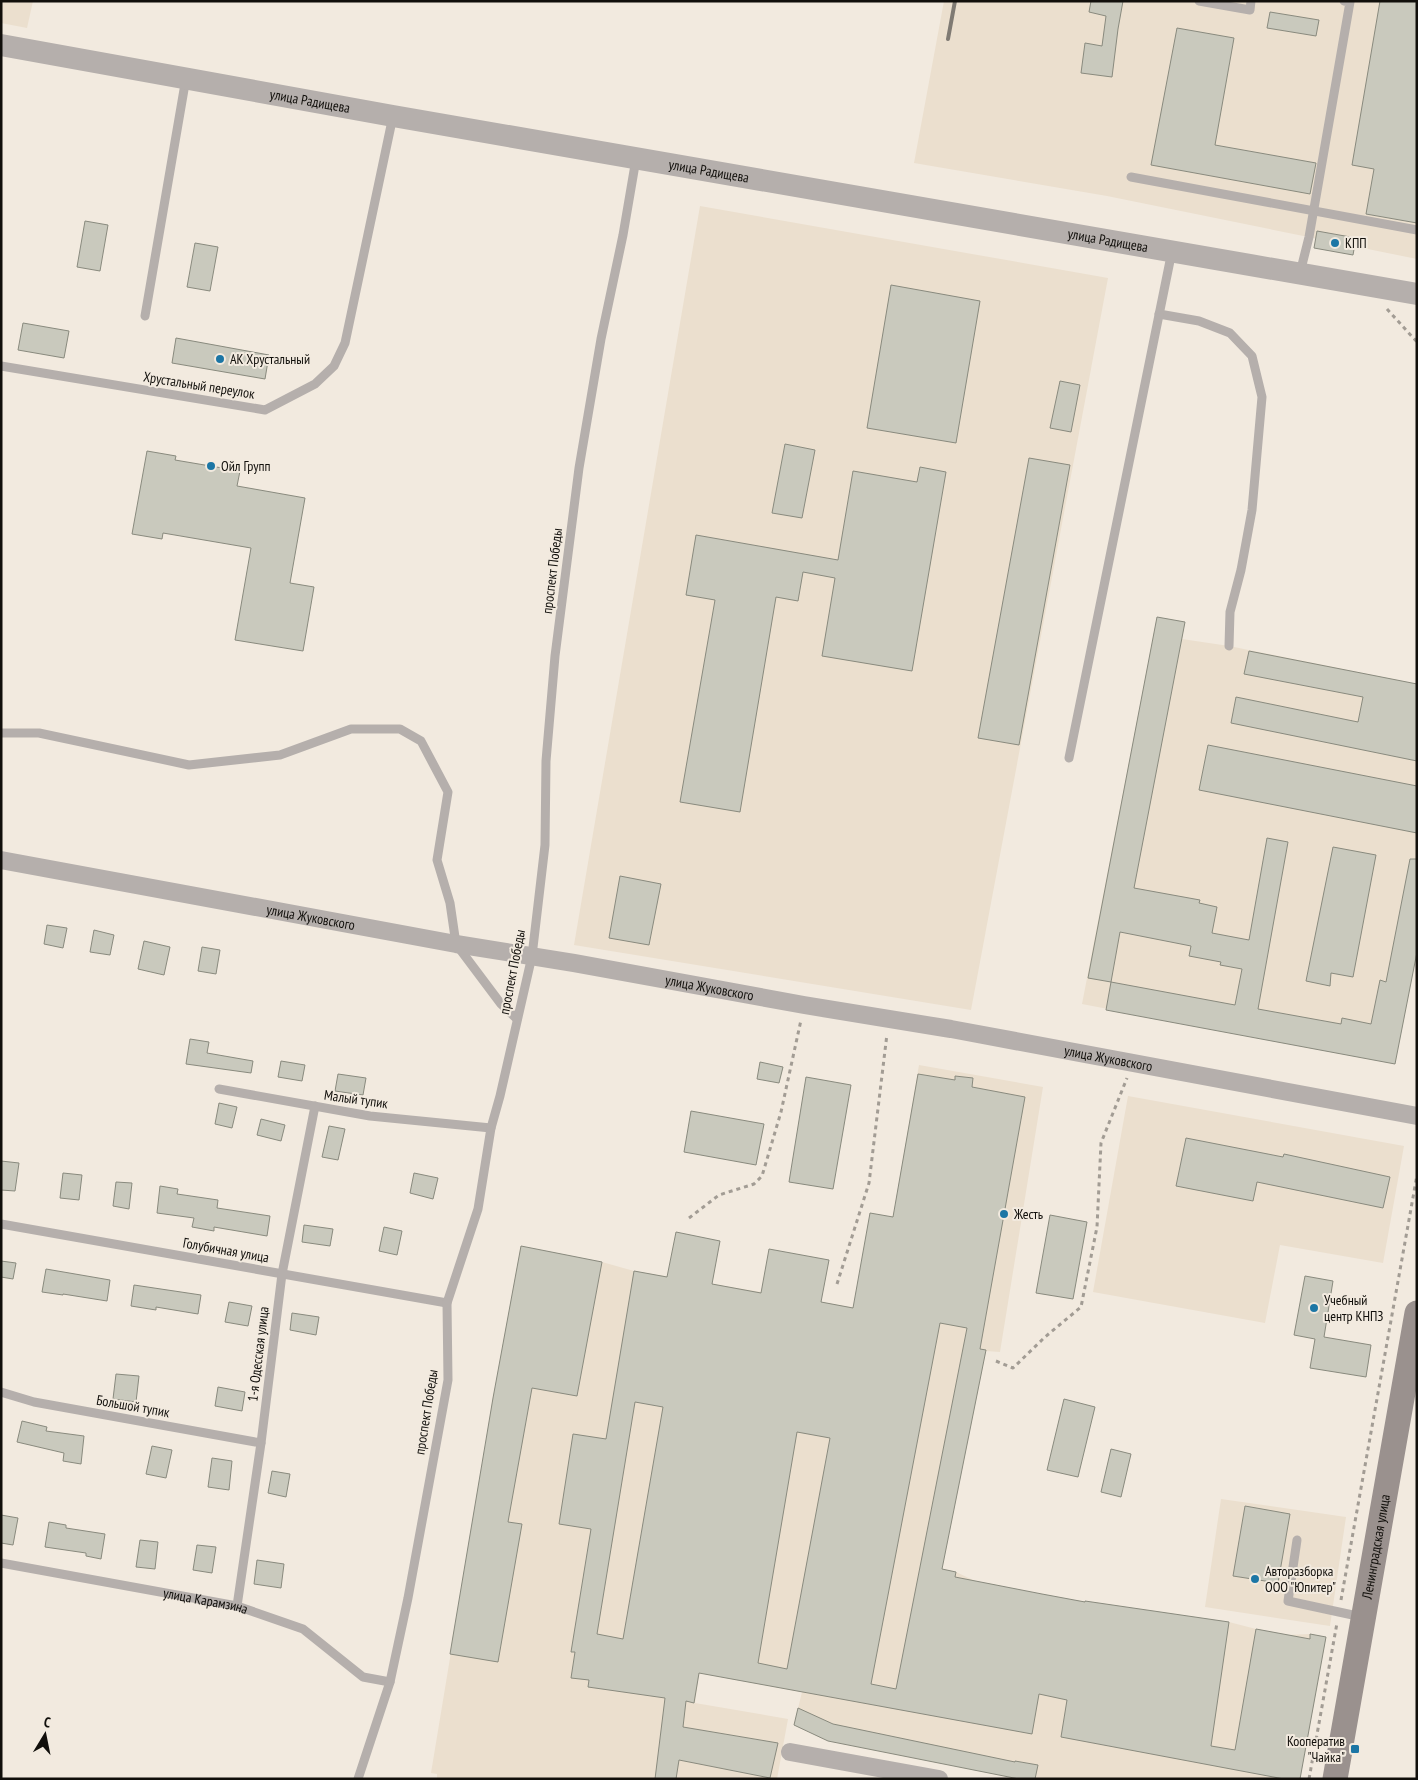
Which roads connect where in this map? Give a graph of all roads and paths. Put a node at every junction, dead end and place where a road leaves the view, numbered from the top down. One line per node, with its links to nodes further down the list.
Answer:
1 (1199, 1): 2 (lane)
2 (1252, 1)
3 (1348, 2): 9 (lane)
4 (1, 45): 5 (street, улица Радищева)
5 (186, 78): 6 (street, улица Радищева); 16 (lane)
6 (393, 116): 7 (street, улица Радищева); 18 (lane, Хрустальный переулок)
7 (636, 159): 11 (street, улица Радищева); 24 (lane, проспект Победы)
8 (1131, 177): 9 (lane)
9 (1313, 212): 10 (lane); 12 (lane)
10 (1417, 230)
11 (1172, 251): 12 (street, улица Радищева); 15 (lane)
12 (1300, 273): 13 (street, улица Радищева)
13 (1417, 294)
14 (1387, 309): 17 (path)
15 (1159, 314): 19 (lane); 21 (lane)
16 (144, 316)
17 (1417, 342)
18 (1, 366)
19 (1229, 646)
20 (1, 733): 23 (lane)
21 (1069, 758)
22 (1, 860): 23 (street, улица Жуковского)
23 (456, 944): 24 (street, улица Жуковского); 27 (lane)
24 (532, 956): 25 (street, улица Жуковского); 27 (lane, проспект Победы)
25 (804, 1005): 26 (street, улица Жуковского); 34 (path)
26 (889, 1018): 28 (street, улица Жуковского); 37 (path)
27 (517, 1019): 32 (lane, проспект Победы)
28 (1133, 1063): 31 (street, улица Жуковского); 40 (path)
29 (219, 1089): 30 (lane, Малый тупик)
30 (315, 1106): 32 (lane, Малый тупик); 36 (lane, 1-я Одесская улица)
31 (1417, 1116)
32 (491, 1128): 38 (lane, проспект Победы)
33 (1417, 1175): 46 (path)
34 (689, 1218)
35 (1, 1224): 36 (lane, Голубичная улица)
36 (282, 1274): 38 (lane, Голубичная улица); 42 (lane, 1-я Одесская улица)
37 (837, 1284)
38 (446, 1303): 48 (lane, проспект Победы)
39 (1417, 1313): 47 (main road, Ленинградская улица)
40 (996, 1360)
41 (1, 1392): 42 (lane, Большой тупик)
42 (261, 1443): 45 (lane, 1-я Одесская улица)
43 (1297, 1540): 46 (lane)
44 (1, 1563): 45 (lane, улица Карамзина)
45 (237, 1606): 48 (lane, улица Карамзина)
46 (1339, 1612): 47 (lane); 53 (path)
47 (1363, 1617): 54 (main road, Ленинградская улица)
48 (390, 1682): 51 (lane, проспект Победы)
49 (790, 1752): 50 (street)
50 (863, 1772): 52 (street)
51 (358, 1779)
52 (939, 1779)
53 (1309, 1779)
54 (1335, 1779)

